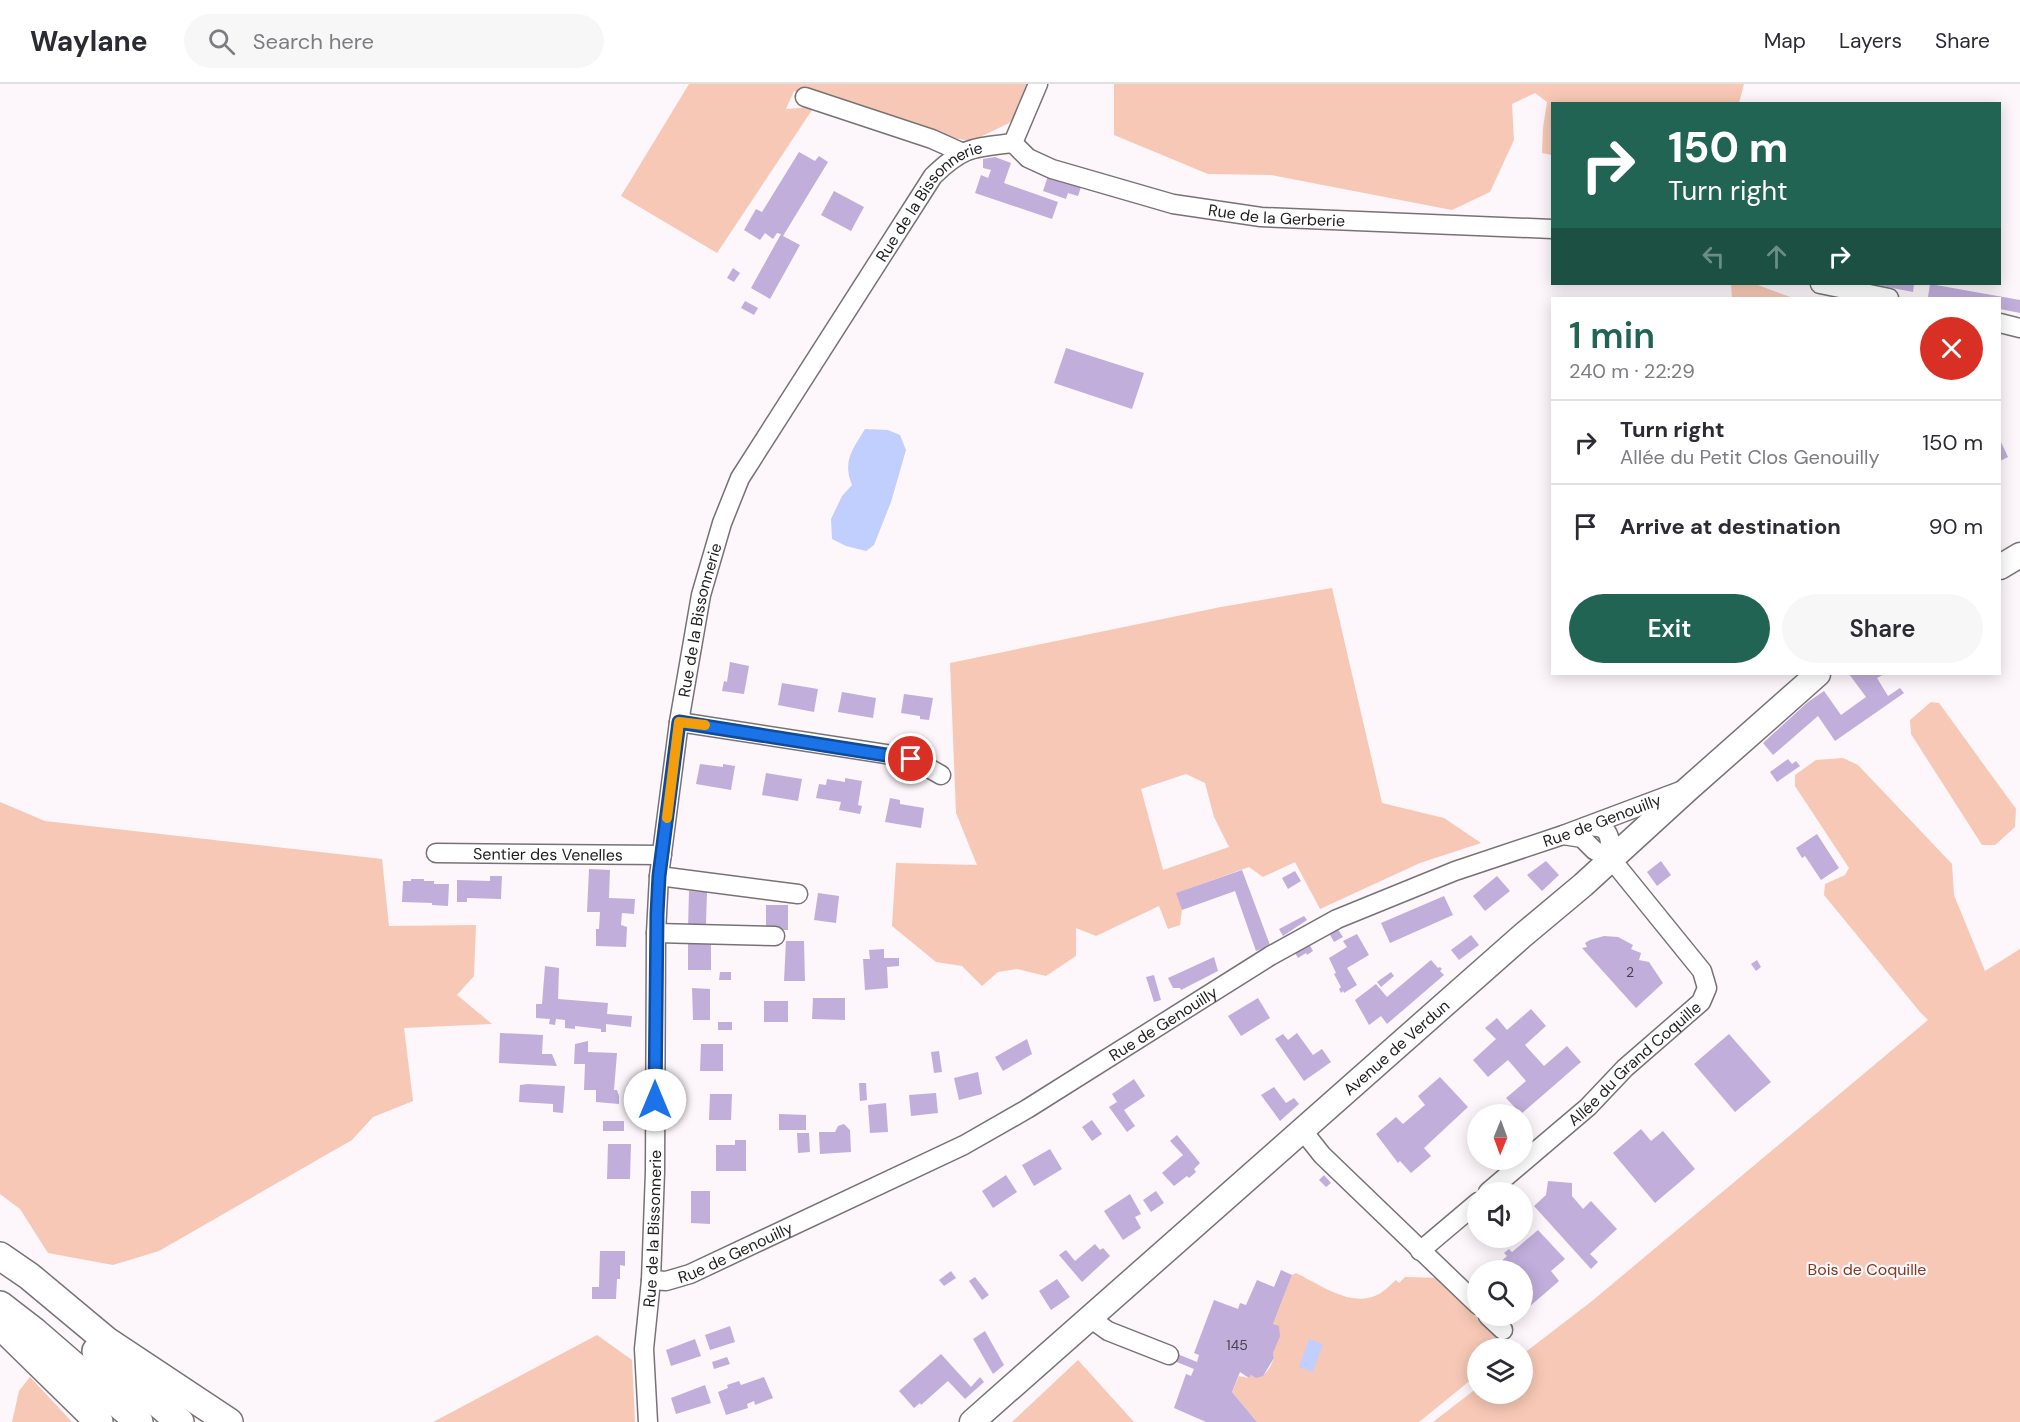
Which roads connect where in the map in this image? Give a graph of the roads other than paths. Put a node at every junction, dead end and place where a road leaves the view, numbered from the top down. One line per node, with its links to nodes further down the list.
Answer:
1 (1038, 84): 3 (street, Rue de la Bissonnerie)
2 (805, 97): 4 (street)
3 (1013, 142): 4 (street, Rue de la Bissonnerie); 5 (street, Rue de la Gerberie)
4 (961, 152): 13 (street, Rue de la Bissonnerie)
5 (1551, 229)
6 (1825, 285): 7 (street)
7 (1884, 297)
8 (2001, 323): 9 (street)
9 (2020, 328)
10 (2020, 555): 11 (main road)
11 (2001, 566)
12 (1817, 675): 15 (main road, Avenue de Verdun)
13 (679, 722): 14 (street); 19 (street, Rue de la Bissonnerie)
14 (941, 775)
15 (1688, 789): 16 (street, Rue de Genouilly); 20 (main road, Avenue de Verdun)
16 (1583, 827): 17 (street, Rue de Genouilly); 20 (street)
17 (1563, 835): 20 (street); 31 (street, Rue de Genouilly)
18 (436, 853): 19 (street, Sentier des Venelles)
19 (662, 855): 21 (street, Rue de la Bissonnerie)
20 (1612, 860): 25 (main road, Avenue de Verdun); 26 (street, Allée du Grand Coquille)
21 (659, 876): 22 (street); 23 (street, Rue de la Bissonnerie)
22 (798, 894)
23 (656, 933): 24 (street); 31 (street, Rue de la Bissonnerie)
24 (775, 936)
25 (1303, 1131): 28 (street); 34 (main road, Avenue de Verdun)
26 (1500, 1182)
27 (1467, 1211): 28 (street)
28 (1420, 1251): 32 (street)
29 (0, 1256): 42 (highway)
30 (0, 1271): 41 (highway)
31 (651, 1280): 43 (street, Rue de la Bissonnerie)
32 (1467, 1295)
33 (0, 1305): 40 (highway)
34 (1090, 1318): 38 (street); 44 (main road, Avenue de Verdun)
35 (0, 1325): 39 (highway)
36 (1499, 1326): 37 (street)
37 (1503, 1330)
38 (1169, 1355)
39 (99, 1422)
40 (139, 1422)
41 (180, 1422)
42 (229, 1422)
43 (648, 1422)
44 (972, 1422)

